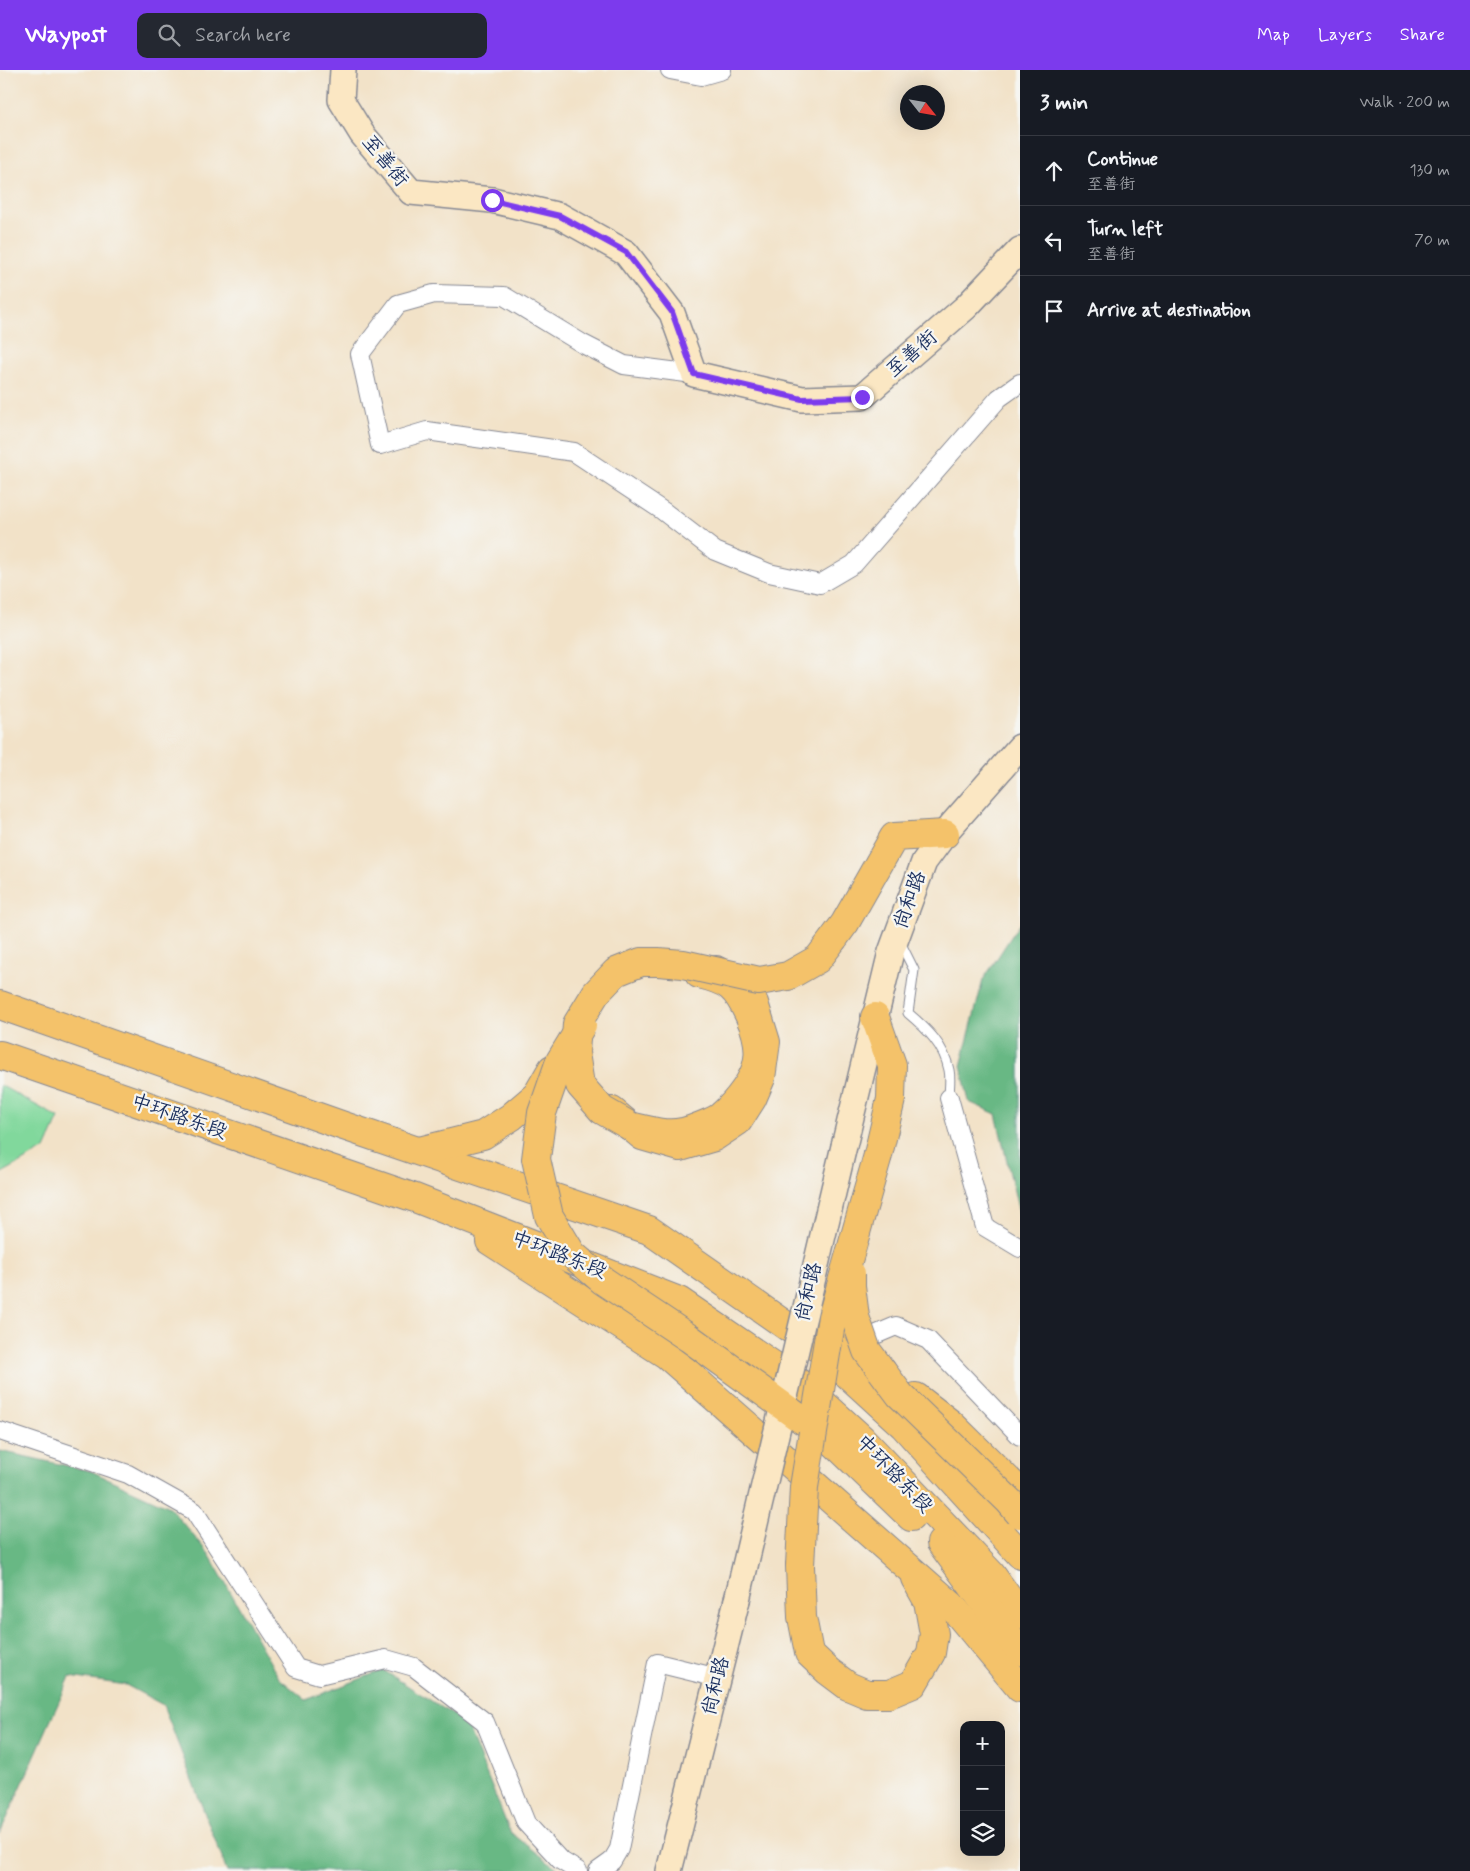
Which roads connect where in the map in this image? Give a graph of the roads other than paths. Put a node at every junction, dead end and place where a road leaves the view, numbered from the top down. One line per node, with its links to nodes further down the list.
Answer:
1 (343, 70): 5 (street, 至善街)
2 (670, 70): 3 (street)
3 (722, 70)
4 (1020, 250): 5 (street, 至善街)
5 (694, 374): 6 (street)
6 (1020, 383)
7 (1020, 747): 8 (street, 尚和路)
8 (945, 834): 9 (street, 尚和路); 12 (highway, bridge)
9 (897, 936): 11 (street, 尚和路); 14 (lane)
10 (0, 1005): 15 (highway, 中环路东段)
11 (875, 1017): 19 (highway, bridge); 31 (street, 尚和路, bridge)
12 (582, 1026): 15 (highway, bridge); 27 (highway, bridge)
13 (0, 1055): 16 (highway, 中环路东段)
14 (949, 1098): 18 (street)
15 (419, 1151): 17 (highway, 中环路东段)
16 (441, 1209): 23 (highway, 中环路东段); 28 (highway)
17 (649, 1230): 20 (highway); 26 (highway, 中环路东段)
18 (1020, 1248)
19 (851, 1249): 25 (highway, bridge); 28 (highway, bridge)
20 (852, 1350): 22 (street); 24 (highway)
21 (0, 1431): 33 (street)
22 (1020, 1436)
23 (862, 1438): 27 (highway); 29 (highway, 中环路东段)
24 (1020, 1492)
25 (1020, 1514)
26 (1020, 1554)
27 (957, 1564): 30 (highway)
28 (911, 1570): 32 (highway)
29 (1020, 1614)
30 (1020, 1650)
31 (718, 1678): 34 (street); 35 (street, 尚和路)
32 (1020, 1688)
33 (578, 1871)
34 (598, 1871)
35 (669, 1871)

